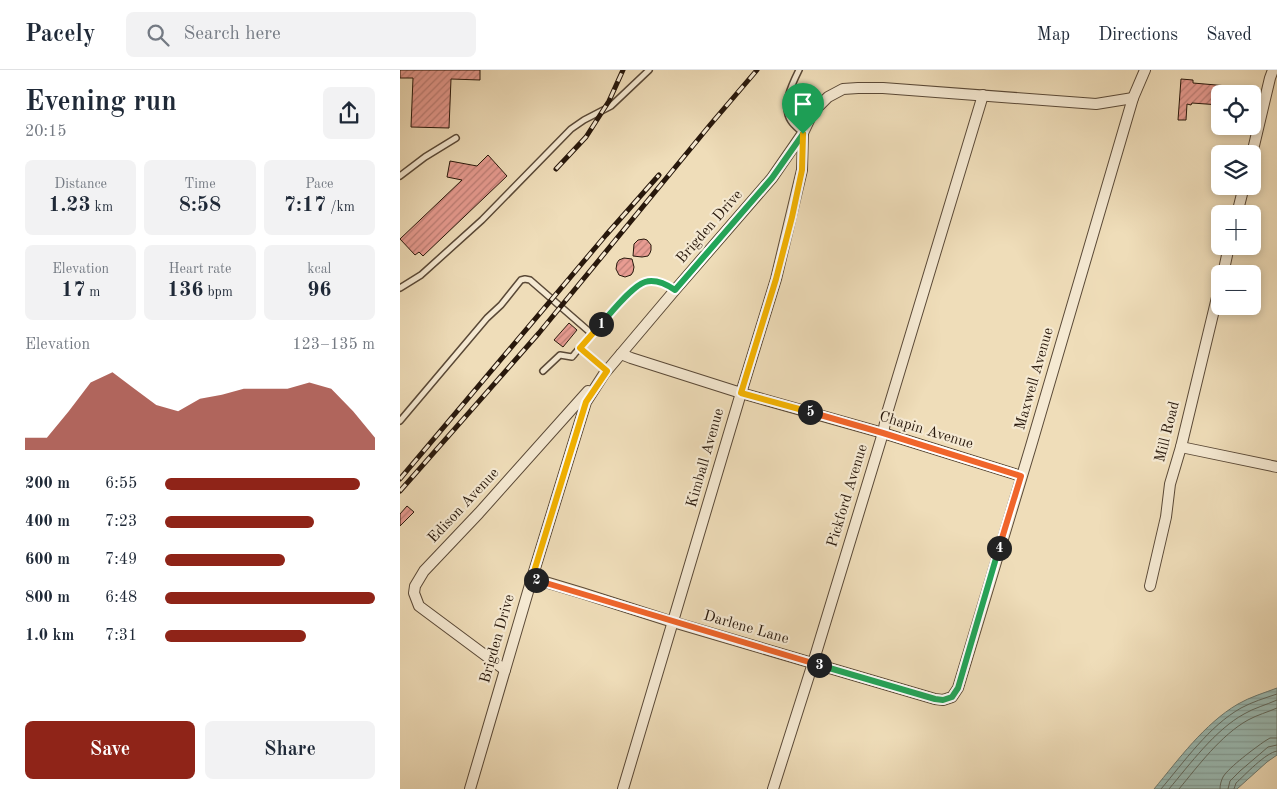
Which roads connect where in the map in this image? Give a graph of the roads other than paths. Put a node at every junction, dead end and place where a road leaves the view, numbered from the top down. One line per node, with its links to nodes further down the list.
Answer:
1 (649, 70): 11 (lane)
2 (799, 70): 7 (lane)
3 (1145, 70): 6 (street, Maxwell Avenue)
4 (1273, 70): 9 (street)
5 (983, 96): 6 (street, Brigden Drive); 7 (street, Brigden Drive); 21 (street, Pickford Avenue)
6 (1133, 98): 24 (street, Maxwell Avenue)
7 (803, 134): 12 (street, Brigden Drive); 19 (street, Kimball Avenue)
8 (456, 138): 10 (lane)
9 (1254, 145)
10 (400, 176)
11 (400, 288)
12 (675, 290): 14 (lane); 16 (street, Brigden Drive)
13 (1213, 315): 22 (street, Mill Road)
14 (592, 334): 15 (lane); 20 (lane)
15 (580, 348): 17 (lane); 18 (lane)
16 (621, 354): 18 (street, Brigden Drive); 19 (street, Chapin Avenue)
17 (543, 371)
18 (606, 372): 25 (street, Brigden Drive); 29 (street, Edison Avenue)
19 (741, 393): 21 (street, Chapin Avenue); 27 (street, Kimball Avenue)
20 (400, 421)
21 (883, 433): 24 (street, Chapin Avenue); 28 (street, Pickford Avenue)
22 (1181, 447): 23 (street); 26 (street, Mill Road)
23 (1277, 467)
24 (1021, 476): 30 (street, Maxwell Avenue)
25 (532, 578): 27 (street, Darlene Lane); 29 (street, Brigden Drive)
26 (1150, 586)
27 (673, 622): 28 (street, Darlene Lane); 32 (street, Kimball Avenue)
28 (813, 663): 30 (street, Darlene Lane); 33 (street, Pickford Avenue)
29 (505, 670): 31 (street, Brigden Drive)
30 (952, 697)
31 (470, 789)
32 (623, 789)
33 (773, 789)

